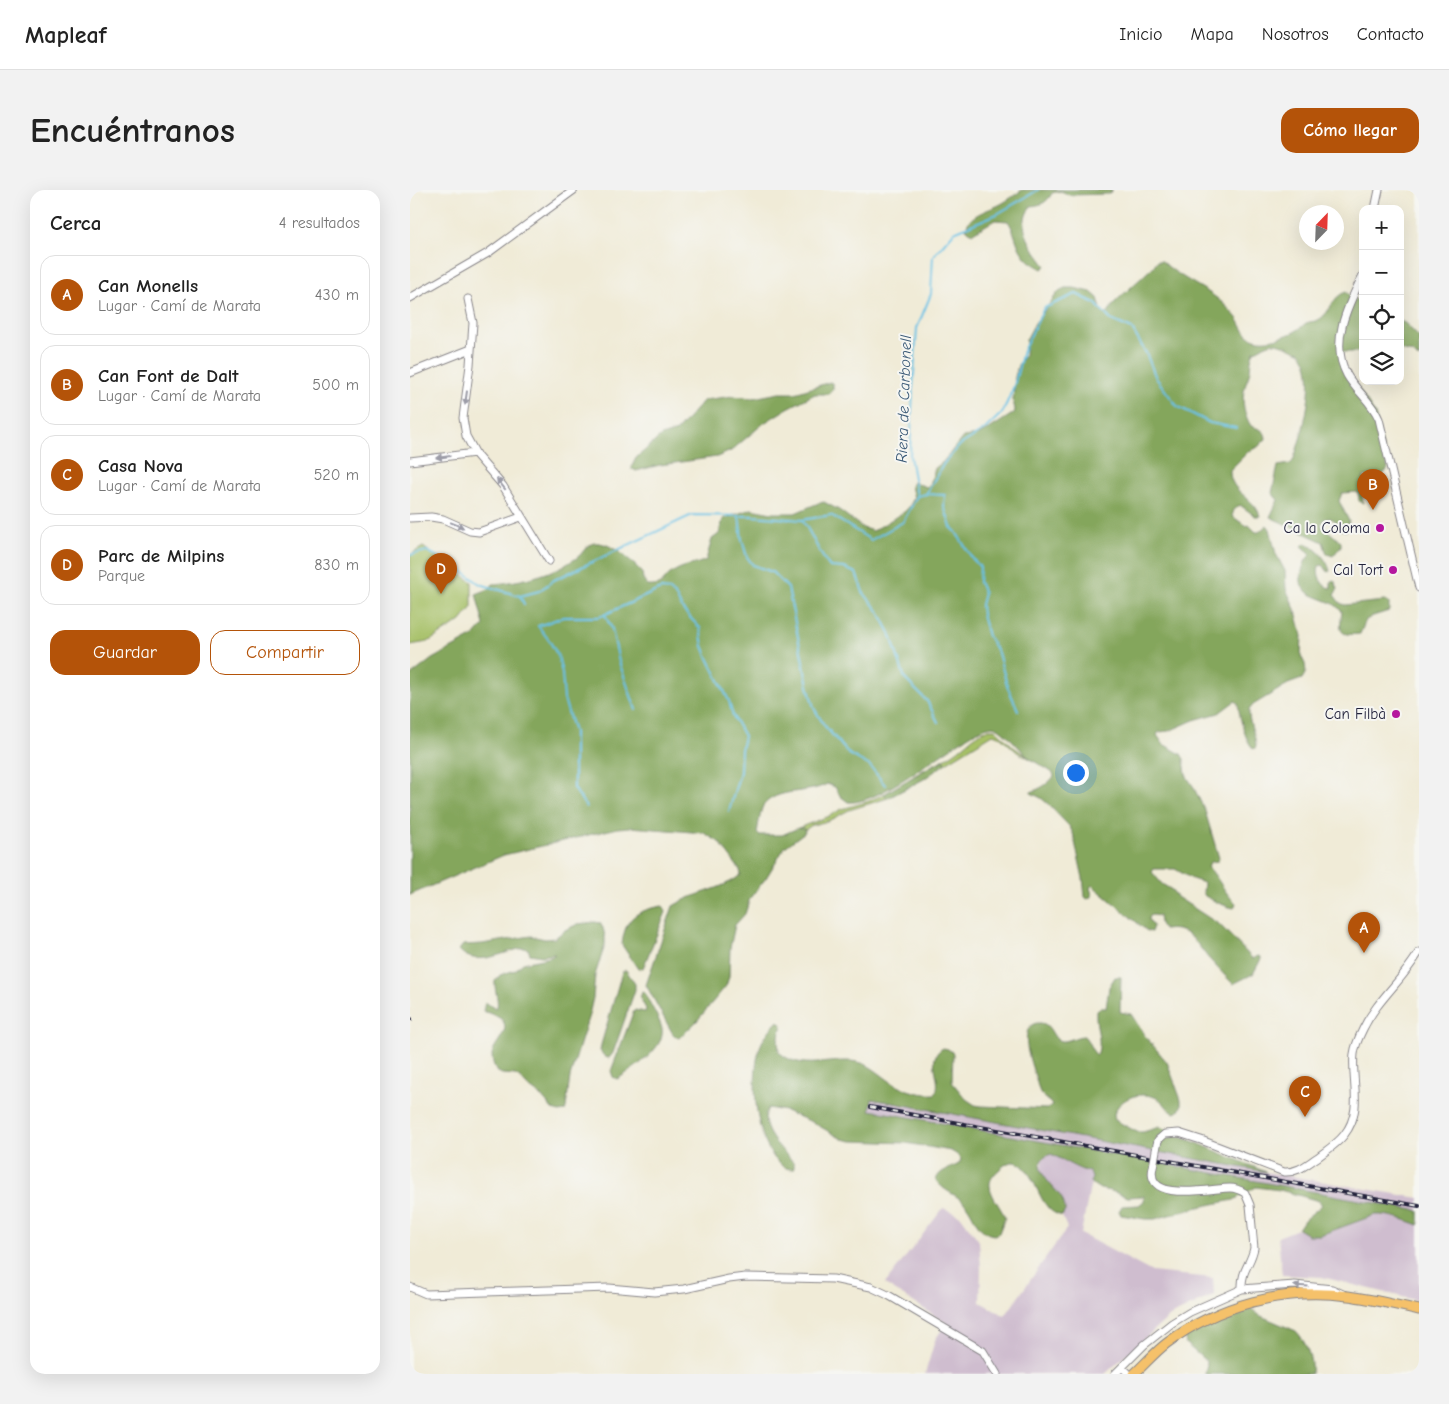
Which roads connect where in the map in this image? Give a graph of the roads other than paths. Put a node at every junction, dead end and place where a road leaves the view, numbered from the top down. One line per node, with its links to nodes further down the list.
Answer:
1 (574, 190): 5 (street)
2 (1379, 190): 3 (street)
3 (1375, 205)
4 (1359, 284): 14 (street)
5 (410, 298)
6 (468, 299): 7 (street)
7 (471, 349): 8 (street); 9 (street, one-way to 9)
8 (410, 372)
9 (475, 453): 10 (street, one-way to 10); 12 (street, one-way to 9)
10 (410, 461)
11 (410, 518): 12 (street, one-way to 12)
12 (522, 518): 13 (street)
13 (549, 561)
14 (1419, 588)
15 (1419, 952): 17 (street, bridge)
16 (410, 1287): 21 (street)
17 (1242, 1289): 18 (street, one-way to 17); 20 (street)
18 (1348, 1296): 19 (main road); 24 (main road)
19 (1419, 1310)
20 (1122, 1367): 22 (street); 23 (street)
21 (997, 1374)
22 (1115, 1374)
23 (1129, 1374)
24 (1134, 1374)

